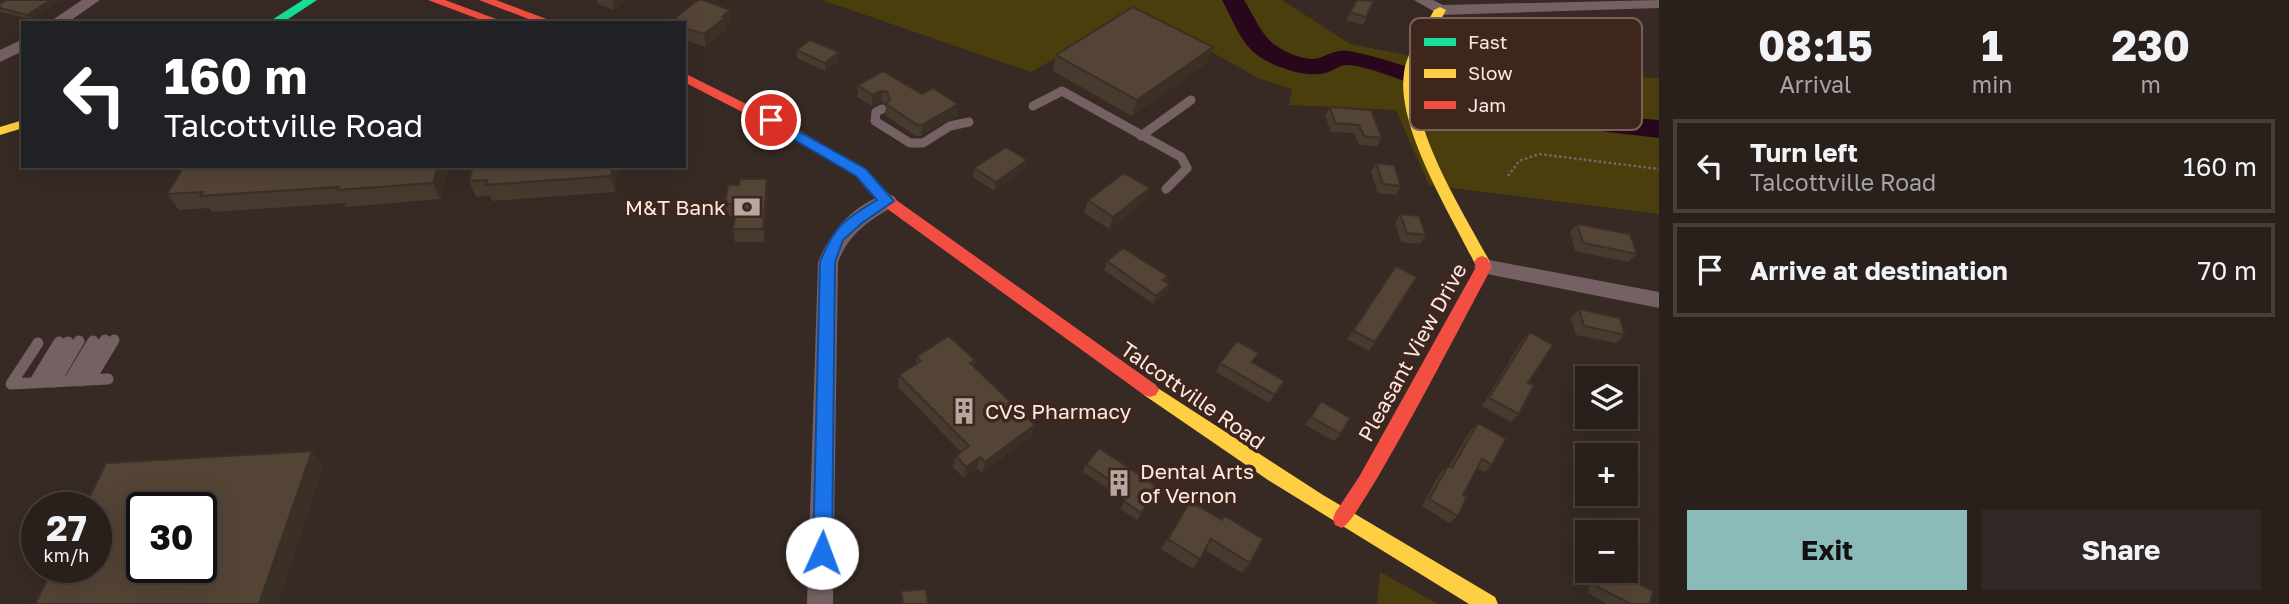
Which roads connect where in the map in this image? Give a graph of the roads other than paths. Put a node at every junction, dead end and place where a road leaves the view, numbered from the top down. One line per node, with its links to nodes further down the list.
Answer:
1 (92, 0): 9 (street)
2 (311, 0): 10 (main road)
3 (434, 0): 11 (main road)
4 (485, 0): 12 (main road)
5 (1422, 0): 7 (street)
6 (1659, 3): 7 (street)
7 (1440, 10): 8 (main road, Pleasant View Drive)
8 (1436, 18)
9 (63, 19)
10 (276, 21)
11 (495, 21)
12 (545, 21)
13 (21, 45): 14 (street)
14 (0, 57)
15 (1410, 75): 18 (main road, Pleasant View Drive)
16 (686, 78): 28 (main road, Talcottville Road)
17 (1191, 100): 25 (lane)
18 (1410, 104)
19 (1033, 106): 25 (lane)
20 (882, 109): 21 (lane)
21 (969, 122)
22 (21, 125): 24 (main road)
23 (1420, 130): 29 (main road, Pleasant View Drive)
24 (0, 131)
25 (1141, 136): 27 (lane)
26 (852, 189): 28 (main road, Talcottville Road)
27 (1166, 189)
28 (887, 201): 35 (main road, Talcottville Road); 36 (street)
29 (1484, 267): 30 (street); 35 (main road, Pleasant View Drive)
30 (1659, 300)
31 (38, 343): 34 (lane)
32 (108, 379): 33 (lane)
33 (80, 381): 33 (lane); 34 (lane)
34 (44, 382): 34 (lane)
35 (1342, 519): 37 (main road, Talcottville Road)
36 (820, 604)
37 (1488, 604)

